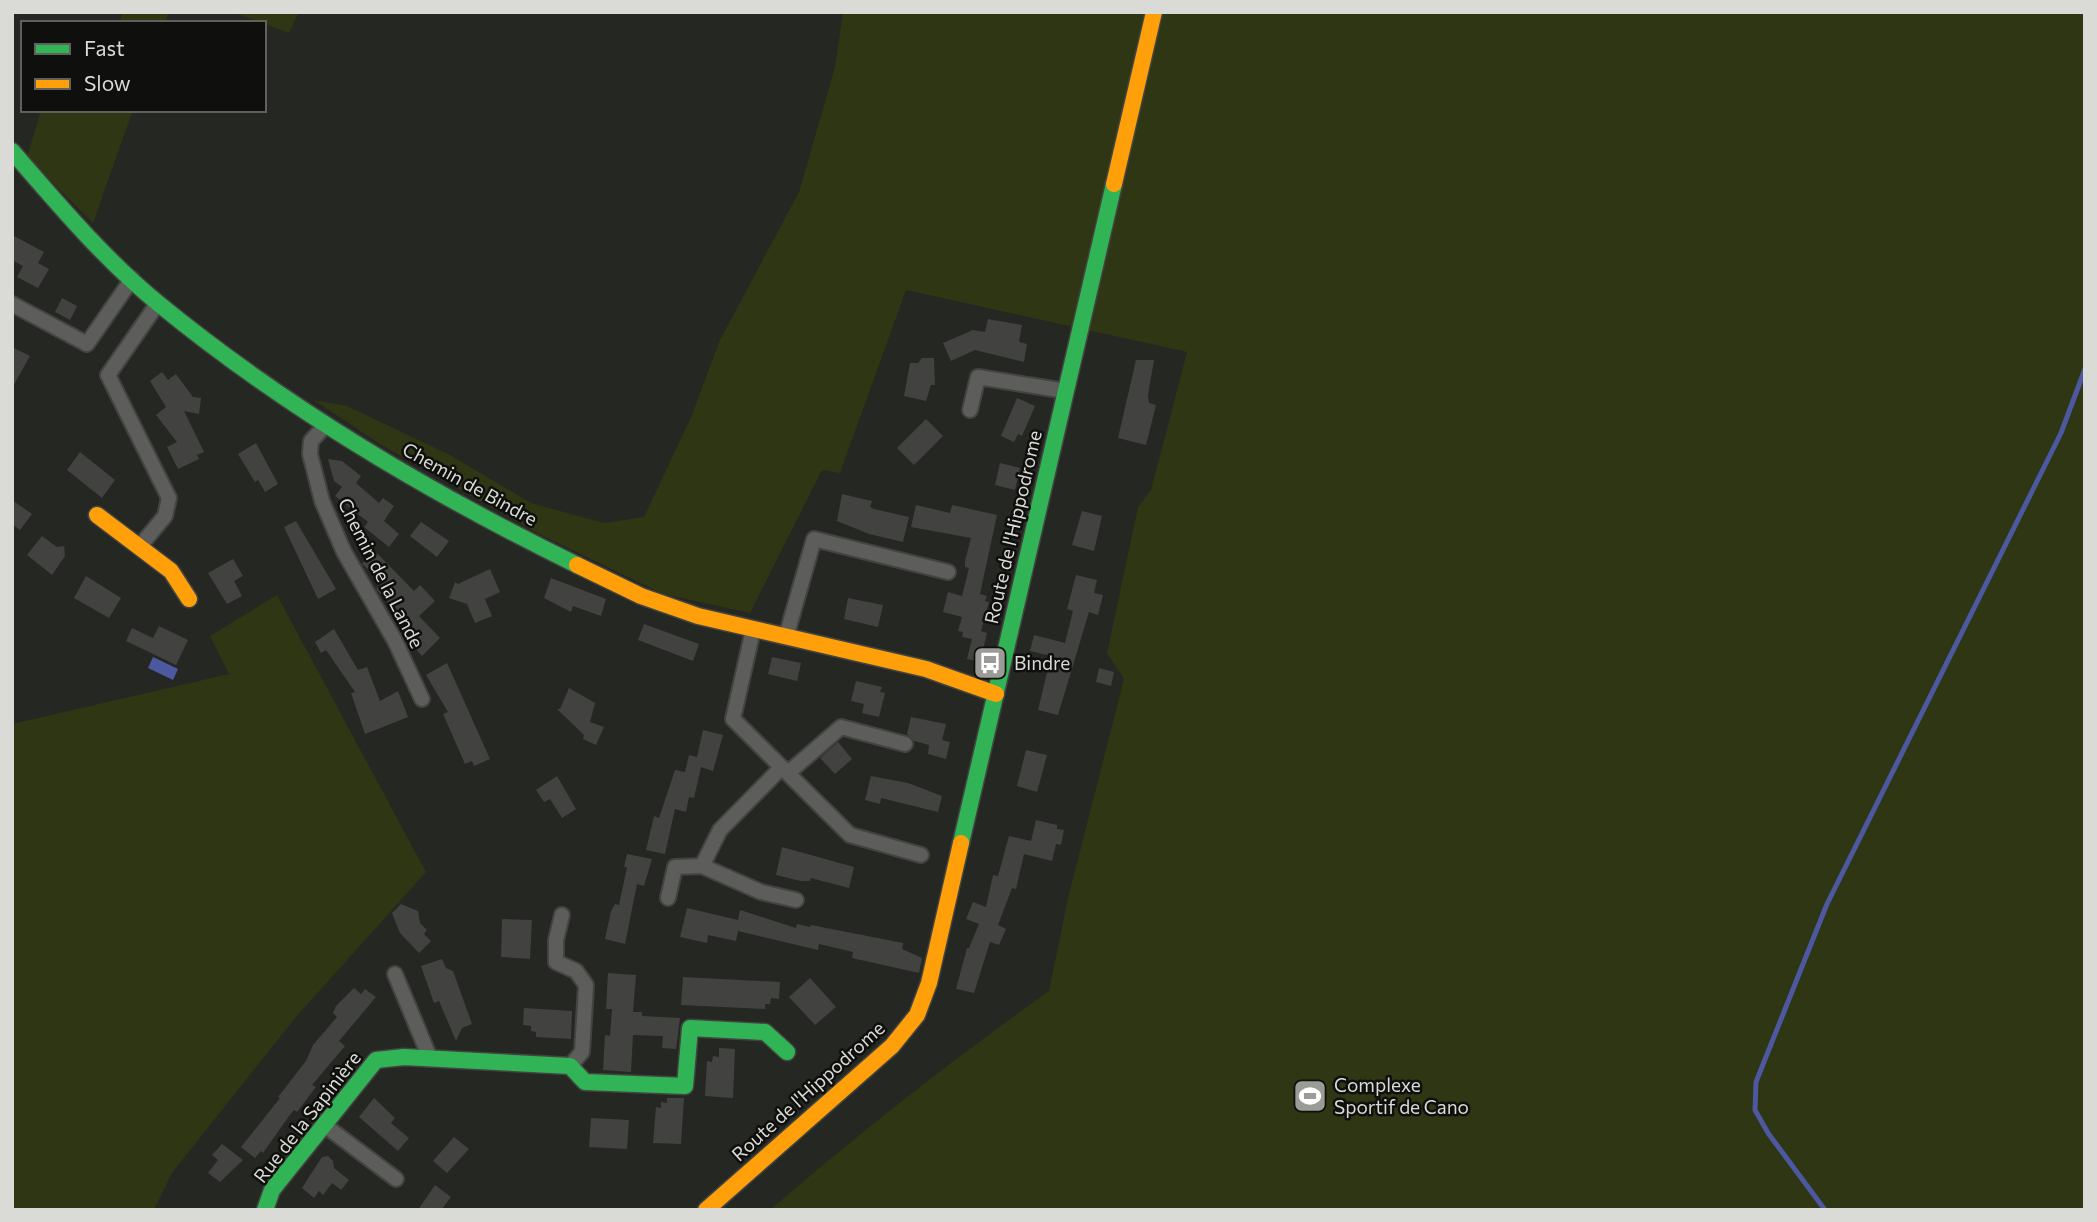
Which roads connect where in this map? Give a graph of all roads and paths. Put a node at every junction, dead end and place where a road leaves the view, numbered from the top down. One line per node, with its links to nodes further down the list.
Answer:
1 (1154, 12): 6 (street, Route de l'Hippodrome)
2 (12, 151): 3 (street, Chemin de Bindre)
3 (132, 279): 4 (street, Chemin de Bindre); 5 (street)
4 (158, 303): 8 (street, Chemin de Bindre); 10 (street)
5 (12, 304)
6 (1066, 391): 7 (street); 15 (street, Route de l'Hippodrome)
7 (970, 410)
8 (324, 426): 13 (street, Chemin de Bindre); 16 (street, Chemin de la Lande)
9 (97, 515): 10 (street)
10 (140, 546): 12 (street)
11 (948, 572): 14 (street)
12 (189, 599)
13 (753, 629): 14 (street, Chemin de Bindre); 18 (street)
14 (786, 637): 15 (street, Chemin de Bindre)
15 (996, 694): 31 (street, Route de l'Hippodrome)
16 (422, 699)
17 (905, 744): 18 (street)
18 (785, 770): 19 (street); 20 (street)
19 (922, 855)
20 (702, 866): 21 (street); 22 (street)
21 (668, 898)
22 (796, 900)
23 (562, 915): 27 (street)
24 (396, 974): 26 (street)
25 (787, 1052): 27 (street, Rue de la Sapinière)
26 (430, 1058): 27 (street, Rue de la Sapinière); 28 (street, Rue de la Sapinière)
27 (570, 1066)
28 (323, 1124): 29 (street); 30 (street, Rue de la Sapinière)
29 (396, 1179)
30 (265, 1210)
31 (706, 1210)

